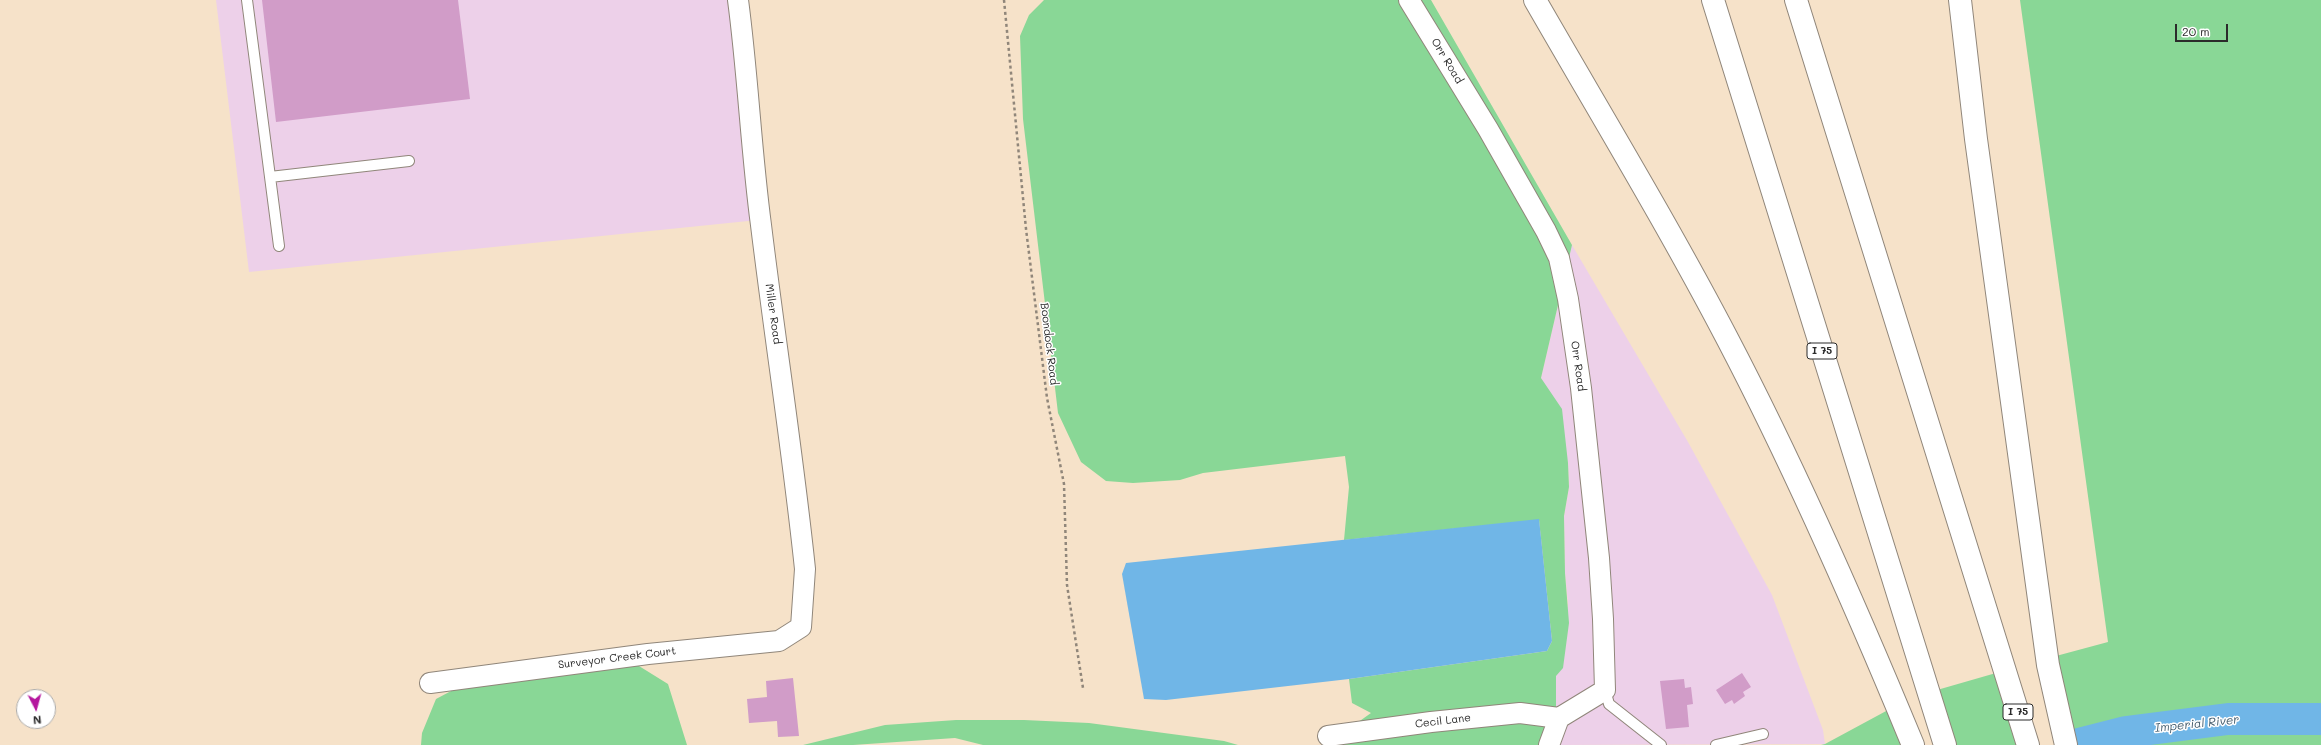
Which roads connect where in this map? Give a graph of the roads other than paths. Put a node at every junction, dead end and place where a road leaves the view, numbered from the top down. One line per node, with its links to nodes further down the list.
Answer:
1 (247, 0): 9 (lane)
2 (738, 0): 11 (street, Miller Road)
3 (1409, 0): 13 (street, Orr Road)
4 (1535, 0): 20 (highway)
5 (1713, 0): 21 (highway, I 75)
6 (1796, 0): 22 (highway, I 75)
7 (1960, 0): 23 (highway)
8 (409, 161): 9 (lane)
9 (270, 176): 10 (lane)
10 (279, 246)
11 (801, 627): 12 (street, Surveyor Creek Court)
12 (430, 683)
13 (1605, 690): 14 (street); 18 (lane)
14 (1559, 718): 16 (street, Cecil Lane); 17 (street)
15 (1763, 734): 19 (lane)
16 (1328, 736)
17 (1549, 745)
18 (1661, 745)
19 (1716, 745)
20 (1913, 745)
21 (1945, 745)
22 (2028, 745)
23 (2066, 745)

